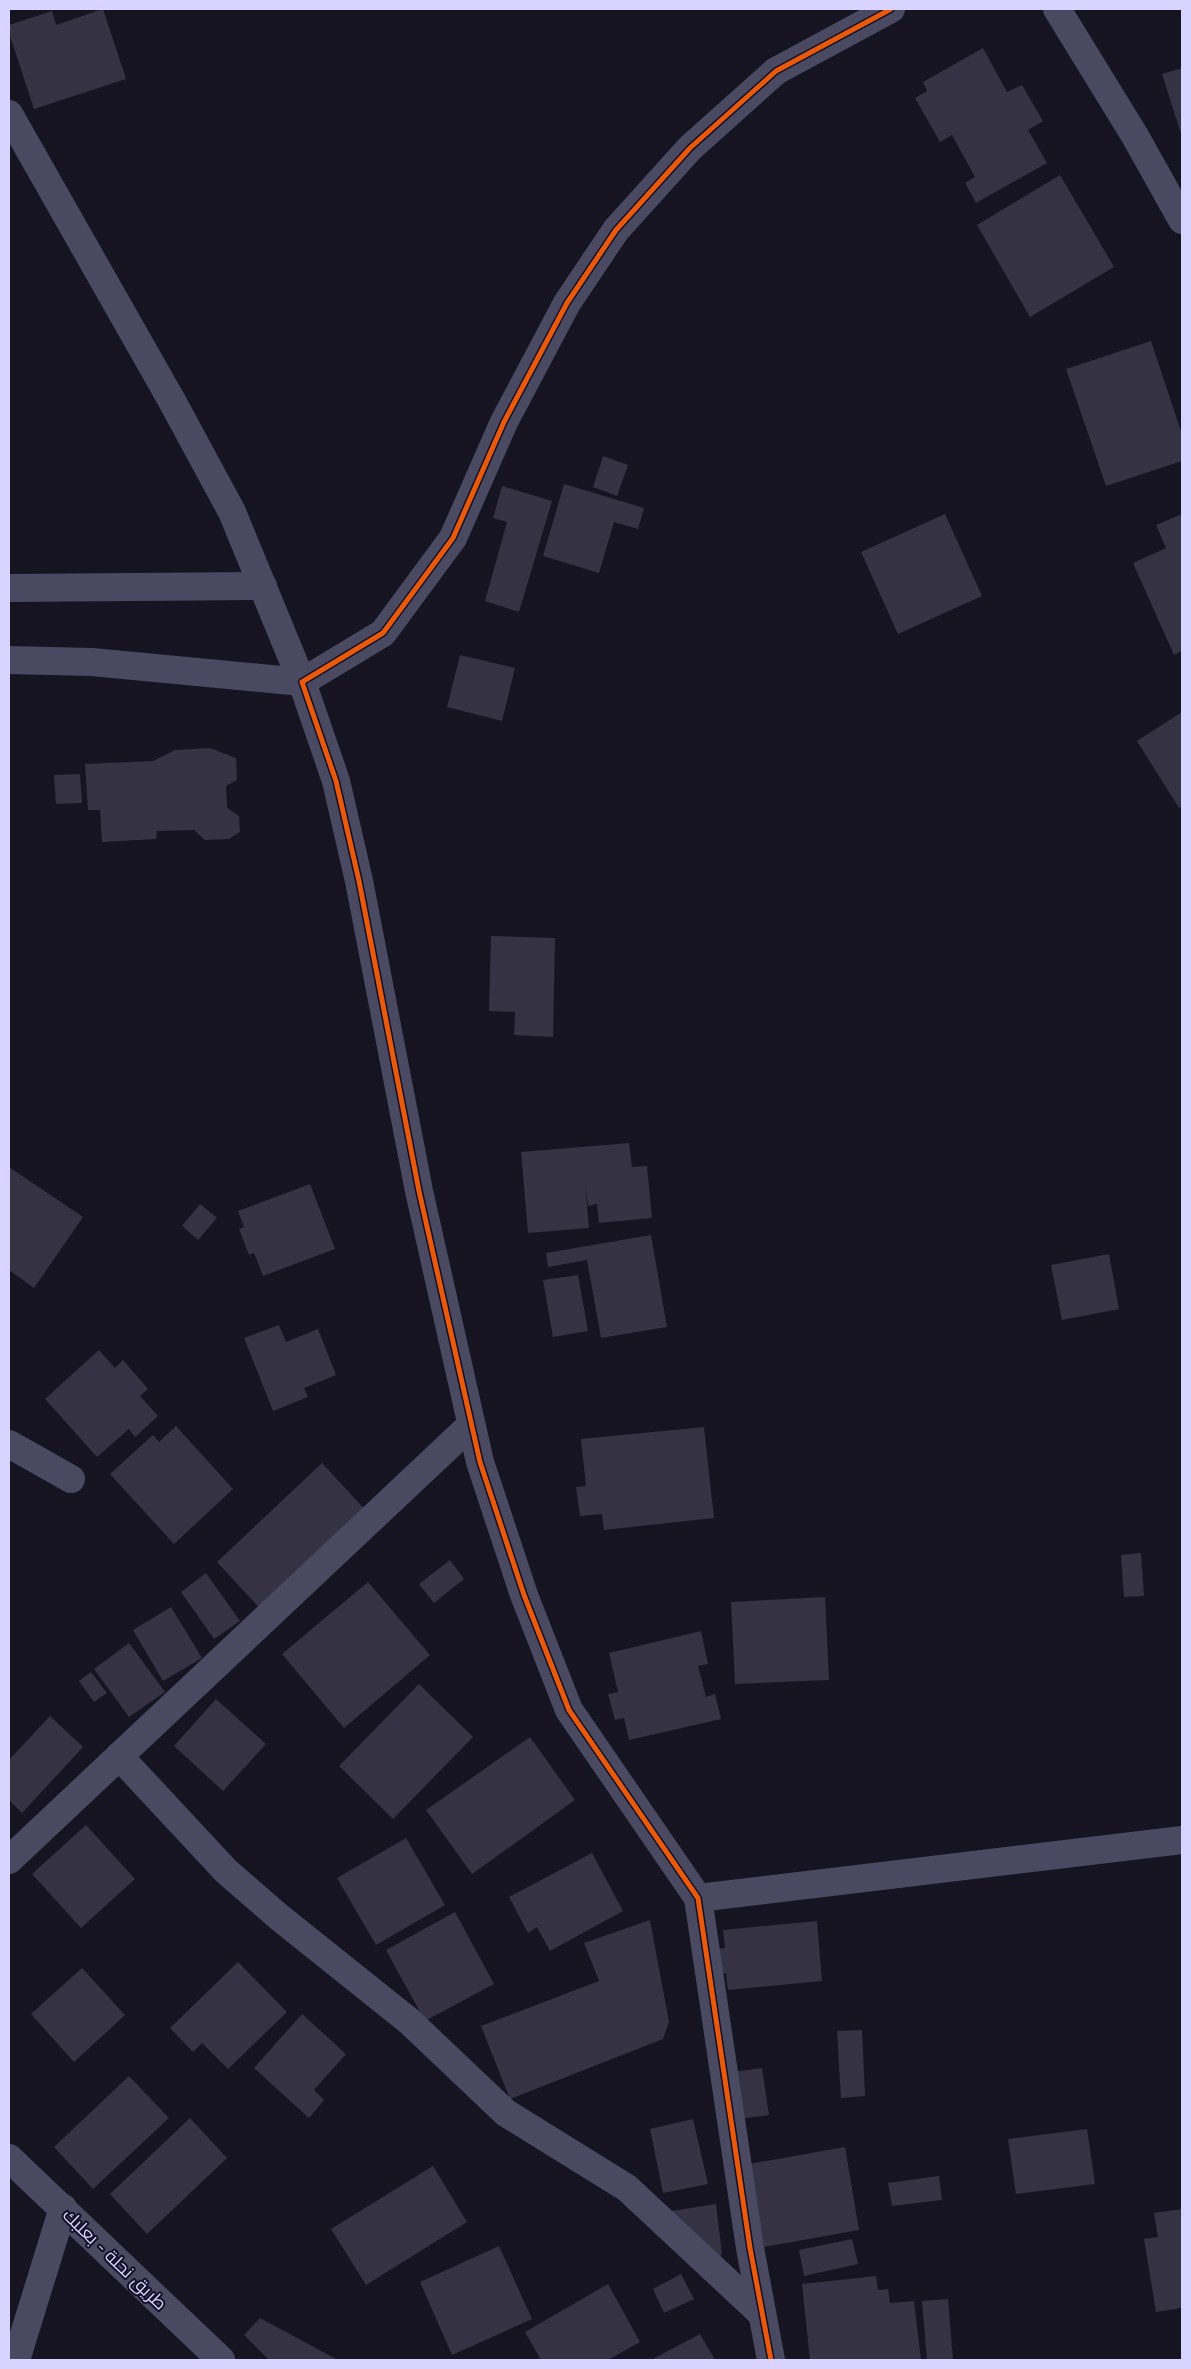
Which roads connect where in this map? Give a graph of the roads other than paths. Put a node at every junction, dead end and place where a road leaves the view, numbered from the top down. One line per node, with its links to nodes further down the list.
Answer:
1 (891, 9): 8 (street)
2 (1058, 9): 4 (street)
3 (9, 114): 5 (street)
4 (1182, 220)
5 (262, 586): 6 (street); 8 (street)
6 (9, 588)
7 (9, 660): 8 (street)
8 (302, 682): 9 (street)
9 (471, 1426): 12 (street); 15 (street)
10 (9, 1444): 11 (street)
11 (71, 1479)
12 (119, 1756): 14 (street); 18 (street)
13 (1182, 1840): 15 (street)
14 (9, 1860)
15 (698, 1898): 18 (street)
16 (9, 2158): 17 (street, طريق نحلة - بعلبك)
17 (63, 2208): 19 (street); 20 (street, طريق نحلة - بعلبك)
18 (762, 2314): 21 (street)
19 (16, 2360)
20 (221, 2360)
21 (770, 2360)

